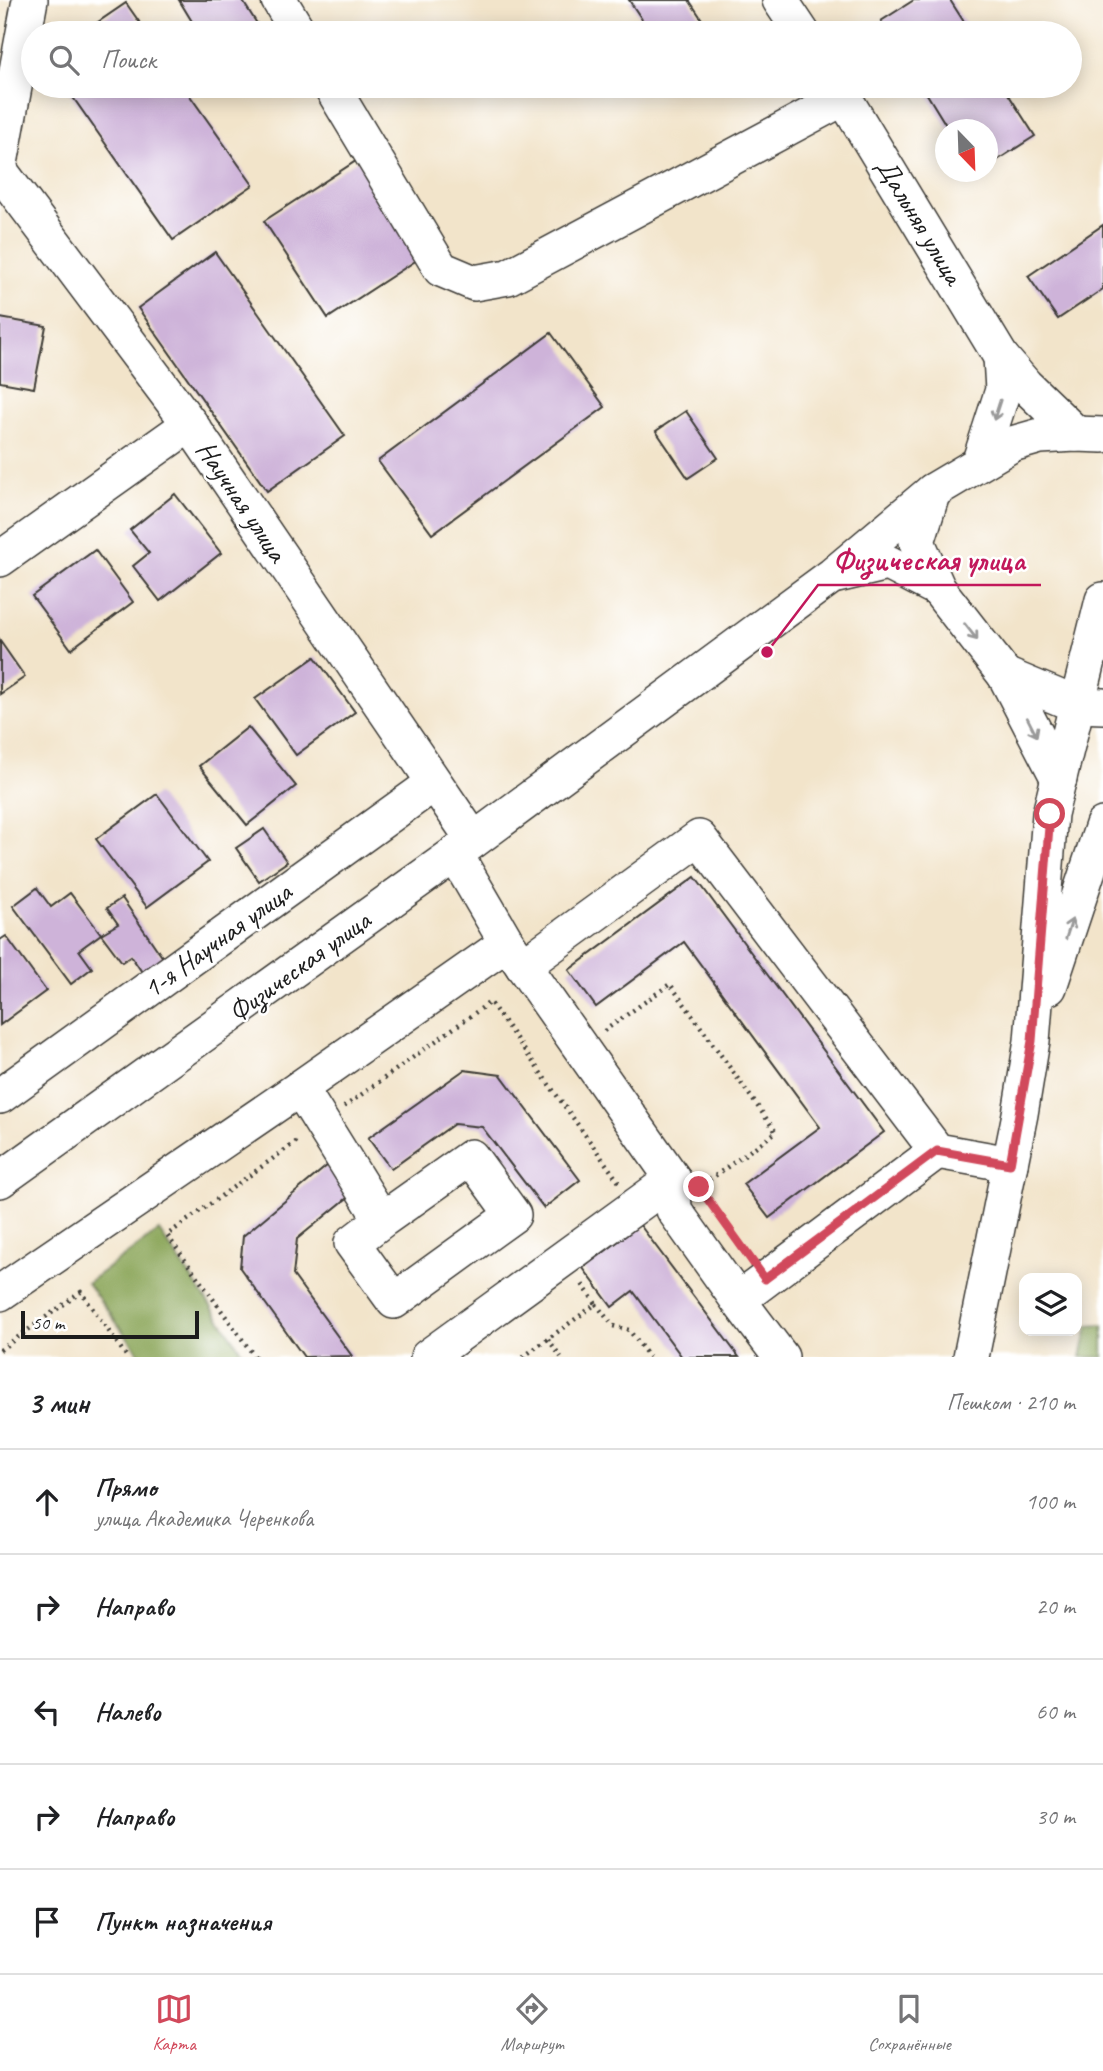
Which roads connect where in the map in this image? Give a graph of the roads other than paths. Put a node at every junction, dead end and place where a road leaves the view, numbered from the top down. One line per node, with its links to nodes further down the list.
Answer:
1 (30, 0): 4 (street)
2 (279, 0): 5 (street)
3 (780, 0): 6 (street)
4 (26, 21)
5 (292, 21)
6 (794, 21)
7 (21, 49): 11 (street)
8 (338, 98): 9 (street)
9 (830, 98)
10 (845, 98): 13 (street, Дальняя улица)
11 (0, 163)
12 (0, 171): 14 (street, Научная улица)
13 (1001, 357): 15 (street, Дальняя улица); 16 (street, Дальняя улица, one-way to 16)
14 (190, 424): 18 (street); 25 (street, Научная улица)
15 (1089, 434): 16 (street, Физическая улица)
16 (980, 461): 17 (street, Физическая улица)
17 (933, 491): 19 (street, Физическая улица); 20 (street, Физическая улица)
18 (0, 559)
19 (833, 575): 20 (street, Физическая улица); 27 (street, Физическая улица)
20 (938, 589): 22 (street, Физическая улица, one-way to 22)
21 (1103, 600): 23 (street)
22 (1005, 675): 23 (street, Физическая улица); 24 (street, Физическая улица, one-way to 24)
23 (1090, 705): 24 (street)
24 (1059, 779): 29 (street)
25 (433, 784): 27 (street, Научная улица); 31 (street, 1-я Научная улица)
26 (1103, 825): 29 (street, one-way to 26)
27 (464, 847): 28 (street, Научная улица); 35 (street, Физическая улица)
28 (515, 955): 30 (street); 32 (street); 34 (street, Научная улица)
29 (1032, 1041): 33 (street)
30 (300, 1088): 36 (street); 38 (street)
31 (0, 1096)
32 (937, 1151): 33 (street); 37 (street)
33 (1010, 1164): 41 (street)
34 (673, 1178): 37 (street); 39 (street)
35 (0, 1180)
36 (382, 1220)
37 (752, 1289): 40 (street)
38 (0, 1293)
39 (428, 1357)
40 (781, 1357)
41 (971, 1357)

